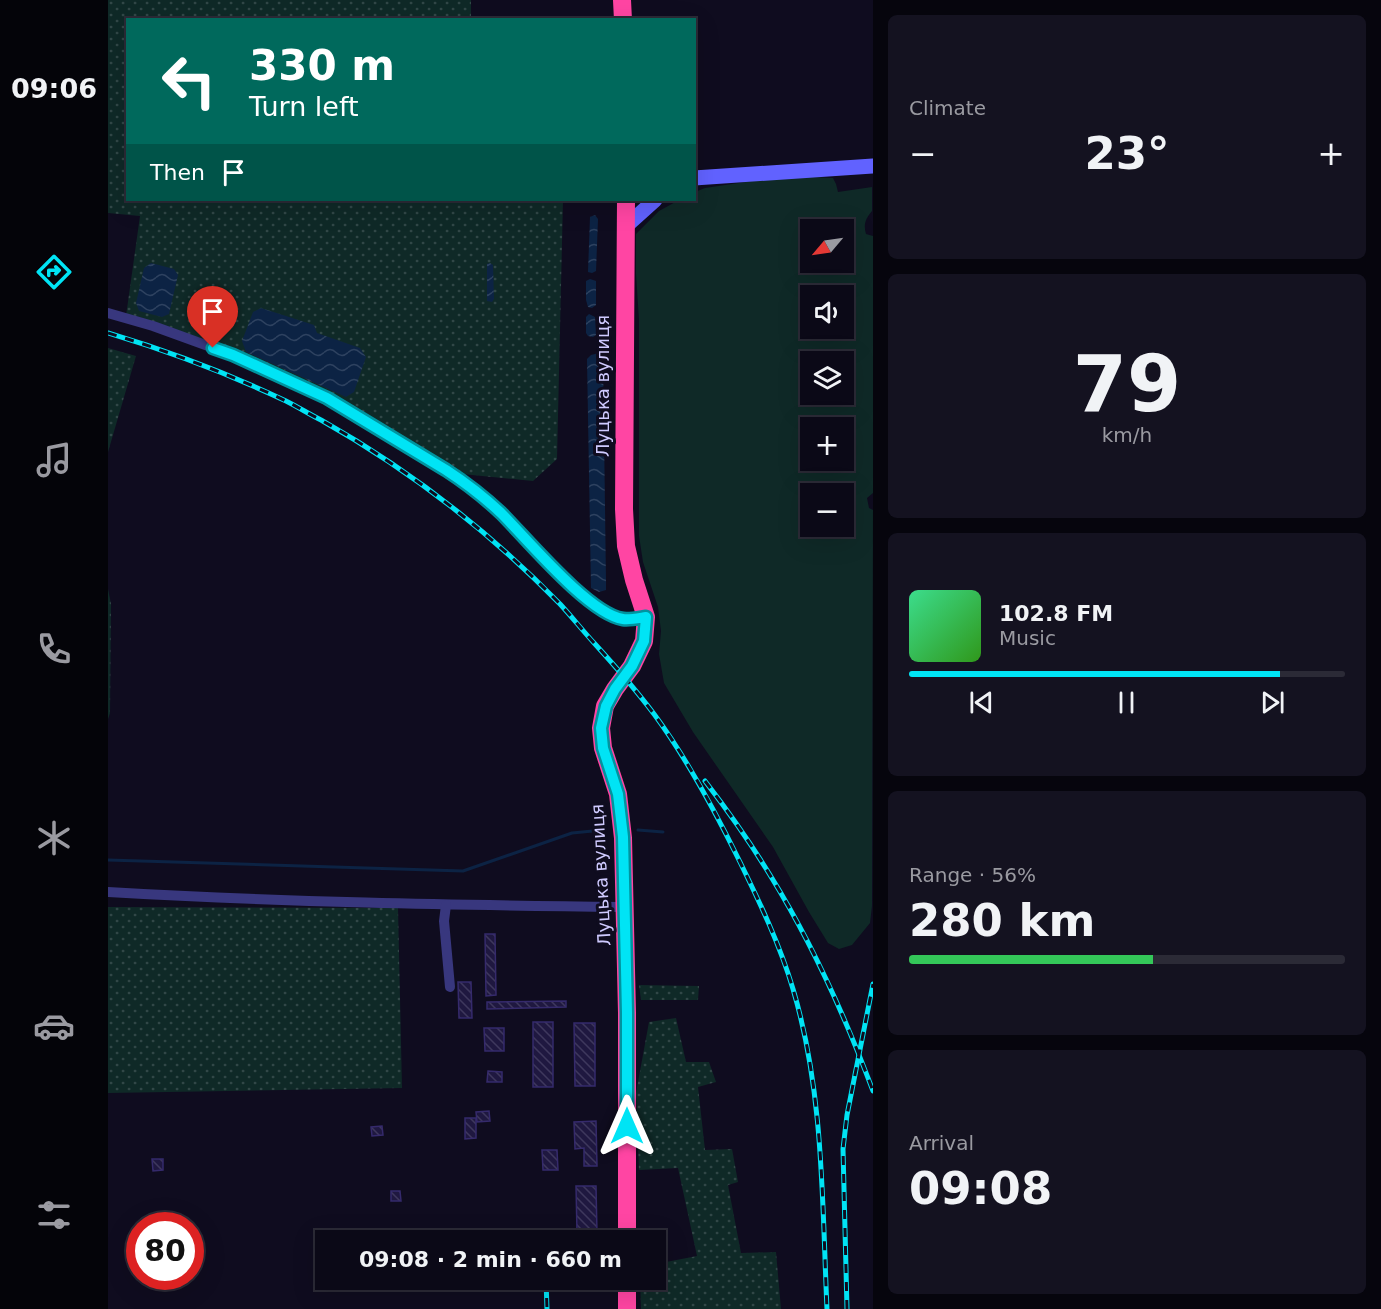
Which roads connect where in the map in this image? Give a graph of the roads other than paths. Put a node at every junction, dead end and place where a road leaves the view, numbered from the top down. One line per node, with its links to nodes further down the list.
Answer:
1 (622, 0): 2 (highway)
2 (623, 18)
3 (873, 166): 4 (street)
4 (696, 178)
5 (626, 201): 7 (highway, Луцька вулиця)
6 (653, 201): 7 (street)
7 (625, 227): 9 (highway, Луцька вулиця)
8 (108, 313): 9 (street)
9 (646, 617): 12 (highway, Луцька вулиця)
10 (108, 892): 11 (street)
11 (446, 905): 12 (street); 13 (street)
12 (625, 907): 14 (highway, Луцька вулиця)
13 (450, 987)
14 (627, 1230)
15 (627, 1290): 16 (highway)
16 (627, 1309)

